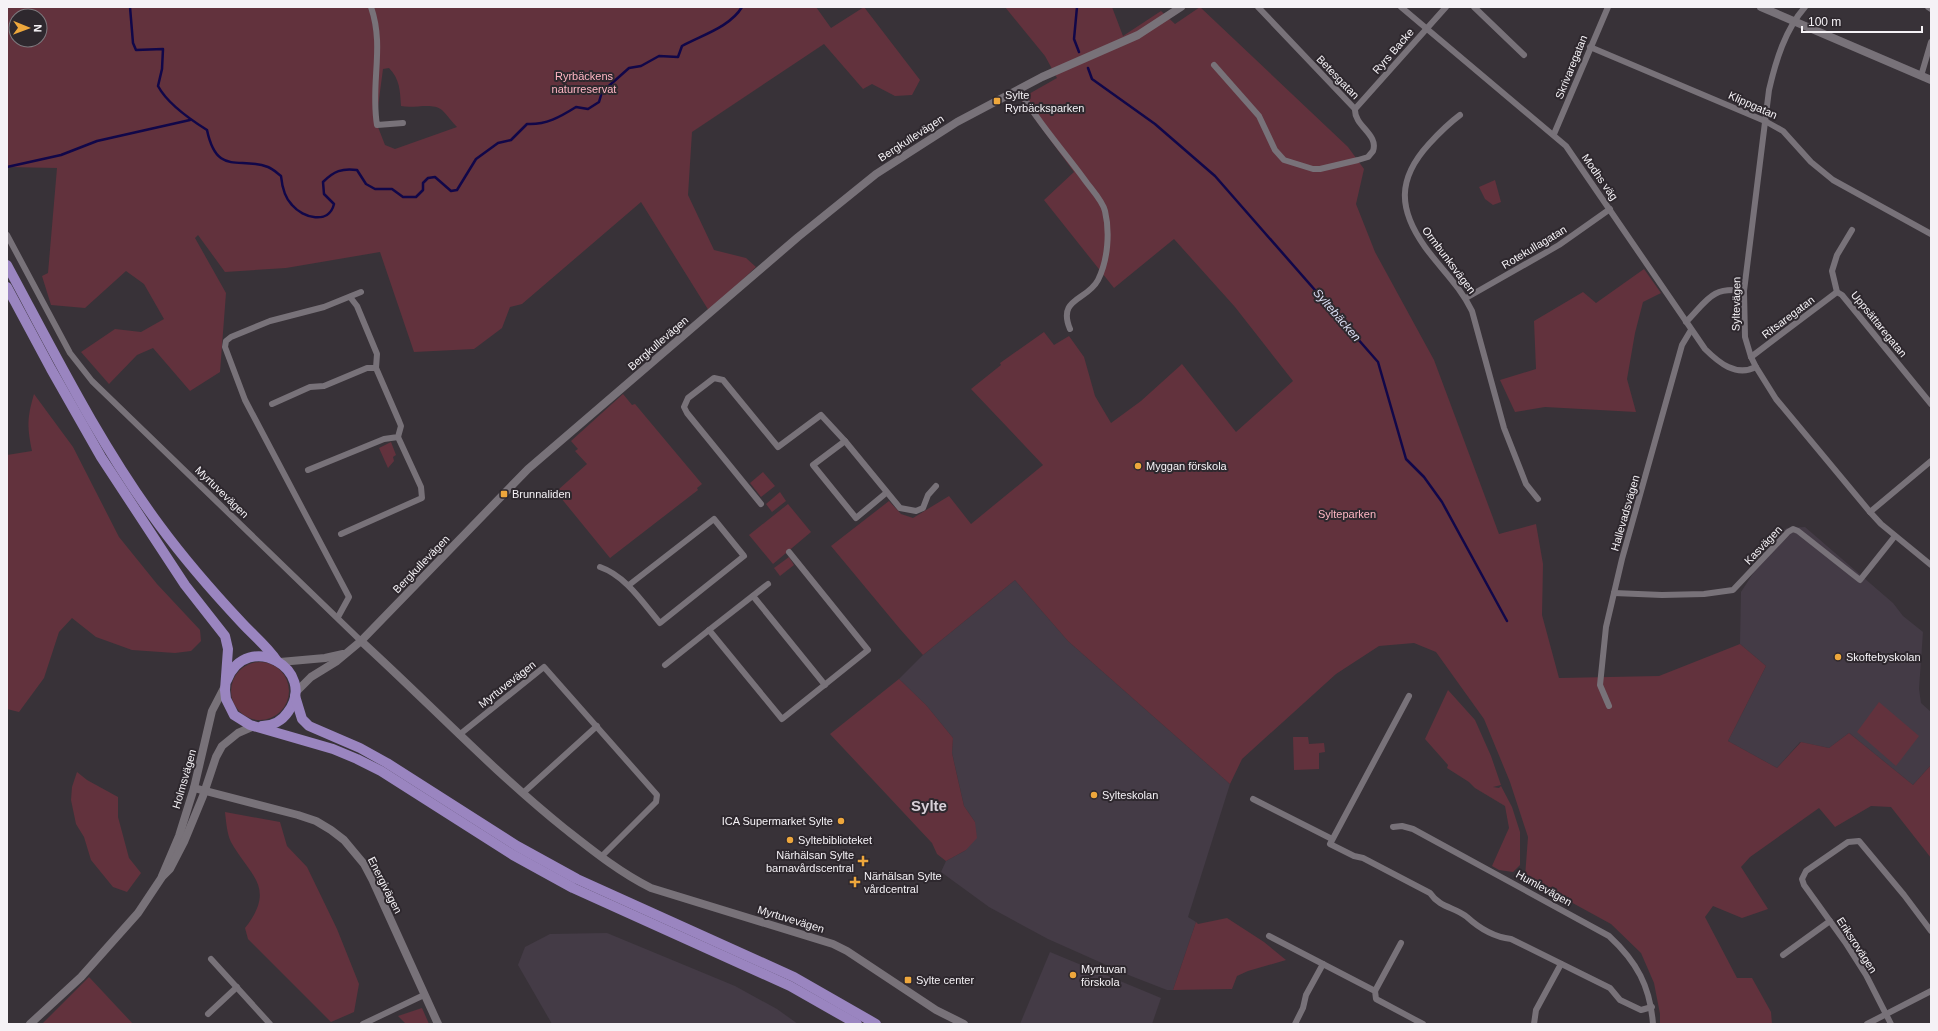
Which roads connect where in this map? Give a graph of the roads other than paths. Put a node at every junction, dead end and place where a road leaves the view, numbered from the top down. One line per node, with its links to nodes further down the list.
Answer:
1 (371, 7): 24 (street)
2 (1182, 7): 20 (street, Bergkullevägen)
3 (1258, 7): 21 (street, Betesgatan)
4 (1401, 7): 13 (street, Modhs väg)
5 (1446, 7): 13 (street, Ryrs Backe)
6 (1474, 7): 16 (street)
7 (1608, 7): 15 (street, Skrivaregatan)
8 (1761, 7): 12 (street)
9 (1805, 7): 12 (street, Syltevägen)
10 (1928, 7): 11 (street)
11 (1931, 9)
12 (1794, 20): 18 (street); 23 (street, Syltevägen)
13 (1425, 29): 21 (street, Ryrs Backe); 25 (street, Modhs väg)
14 (1931, 42): 18 (street)
15 (1590, 47): 23 (street, Klippgatan); 25 (street, Skrivaregatan)
16 (1524, 55)
17 (1214, 65): 21 (street, Betesgatan)
18 (1921, 76): 19 (street)
19 (1931, 80)
20 (1018, 90): 38 (street); 65 (street, Bergkullevägen)
21 (1355, 109)
22 (1460, 116): 36 (street, Ormbunksvägen)
23 (1765, 121): 28 (street, Klippgatan); 32 (street, Syltevägen)
24 (403, 123)
25 (1554, 134): 26 (street, Modhs väg)
26 (1610, 209): 36 (street, Rotekullagatan); 37 (street, Modhs väg)
27 (1852, 230): 34 (street, Uppsättaregatan)
28 (1931, 234)
29 (7, 235): 63 (street, Myrtuvevägen)
30 (7, 265): 67 (highway)
31 (7, 287): 69 (highway)
32 (1744, 290): 37 (street); 40 (street, Syltevägen)
33 (361, 292): 35 (street)
34 (1838, 292): 40 (street, Ritsaregatan); 44 (street, Uppsättaregatan)
35 (350, 297): 42 (street); 63 (street)
36 (1466, 298): 51 (street, Ormbunksvägen)
37 (1686, 322): 39 (street, Modhs väg)
38 (1070, 329)
39 (1691, 330): 41 (street, Modhs väg); 61 (street, Hallevadsvägen)
40 (1751, 357): 41 (street, Syltevägen)
41 (1756, 367): 53 (street, Syltevägen)
42 (376, 368): 43 (street); 45 (street)
43 (272, 404)
44 (1931, 404)
45 (398, 438): 48 (street); 54 (street)
46 (845, 441): 50 (street); 50 (street); 52 (street)
47 (1931, 461): 53 (street)
48 (308, 470)
49 (936, 486): 50 (street)
50 (886, 493)
51 (1538, 499)
52 (761, 504)
53 (1870, 512): 55 (street, Syltevägen)
54 (341, 534)
55 (1895, 536): 57 (street, Syltevägen); 61 (street, Kasvägen)
56 (789, 552): 70 (street)
57 (1931, 565)
58 (600, 567): 60 (street)
59 (768, 584): 62 (street)
60 (629, 585): 60 (street)
61 (1614, 593): 73 (street, Hallevadsvägen)
62 (753, 596): 64 (street); 70 (street)
63 (338, 617): 65 (street, Myrtuvevägen)
64 (709, 630): 68 (street); 70 (street)
65 (361, 641): 66 (street, Bergkullevägen); 76 (street, Myrtuvevägen)
66 (346, 654): 67 (street); 71 (street, Bergkullevägen)
67 (278, 661): 69 (highway); 71 (highway)
68 (665, 665)
69 (226, 684): 74 (highway); 77 (street, Holmsvägen)
70 (825, 685)
71 (295, 695): 74 (highway); 105 (highway)
72 (1409, 696): 82 (street)
73 (1608, 706)
74 (257, 726): 78 (street, Holmsvägen); 104 (highway)
75 (597, 726): 76 (street, Myrtuvevägen); 79 (street); 83 (street, Myrtuvevägen)
76 (459, 735): 79 (street, Myrtuvevägen)
77 (194, 788): 78 (street, Energivägen); 84 (street, Holmsvägen)
78 (205, 791): 84 (street, Holmsvägen); 96 (street, Energivägen)
79 (523, 793): 83 (street, Myrtuvevägen)
80 (1253, 799): 82 (street)
81 (1393, 826): 97 (street, Humlevägen)
82 (1332, 839): 92 (street)
83 (601, 857): 106 (street, Myrtuvevägen)
84 (162, 877): 100 (street, Holmsvägen)
85 (1830, 921): 86 (street, Eriksrovägen); 89 (street); 99 (street, Eriksrovägen)
86 (1931, 931)
87 (1269, 936): 91 (street)
88 (1401, 943): 94 (street)
89 (1783, 955)
90 (211, 959): 93 (street)
91 (1323, 964): 94 (street); 107 (street)
92 (1561, 964): 97 (street); 109 (street)
93 (237, 987): 98 (street); 101 (street)
94 (1375, 991): 108 (street)
95 (1931, 991): 99 (street)
96 (424, 995): 102 (street); 103 (street, Energivägen)
97 (1652, 1007): 110 (street, Humlevägen)
98 (208, 1014)
99 (1886, 1015): 111 (street); 112 (street, Eriksrovägen)
100 (30, 1024)
101 (270, 1024)
102 (363, 1024)
103 (438, 1024)
104 (857, 1024)
105 (876, 1024)
106 (964, 1024)
107 (1295, 1024)
108 (1423, 1024)
109 (1534, 1024)
110 (1653, 1024)
111 (1867, 1024)
112 (1891, 1024)

